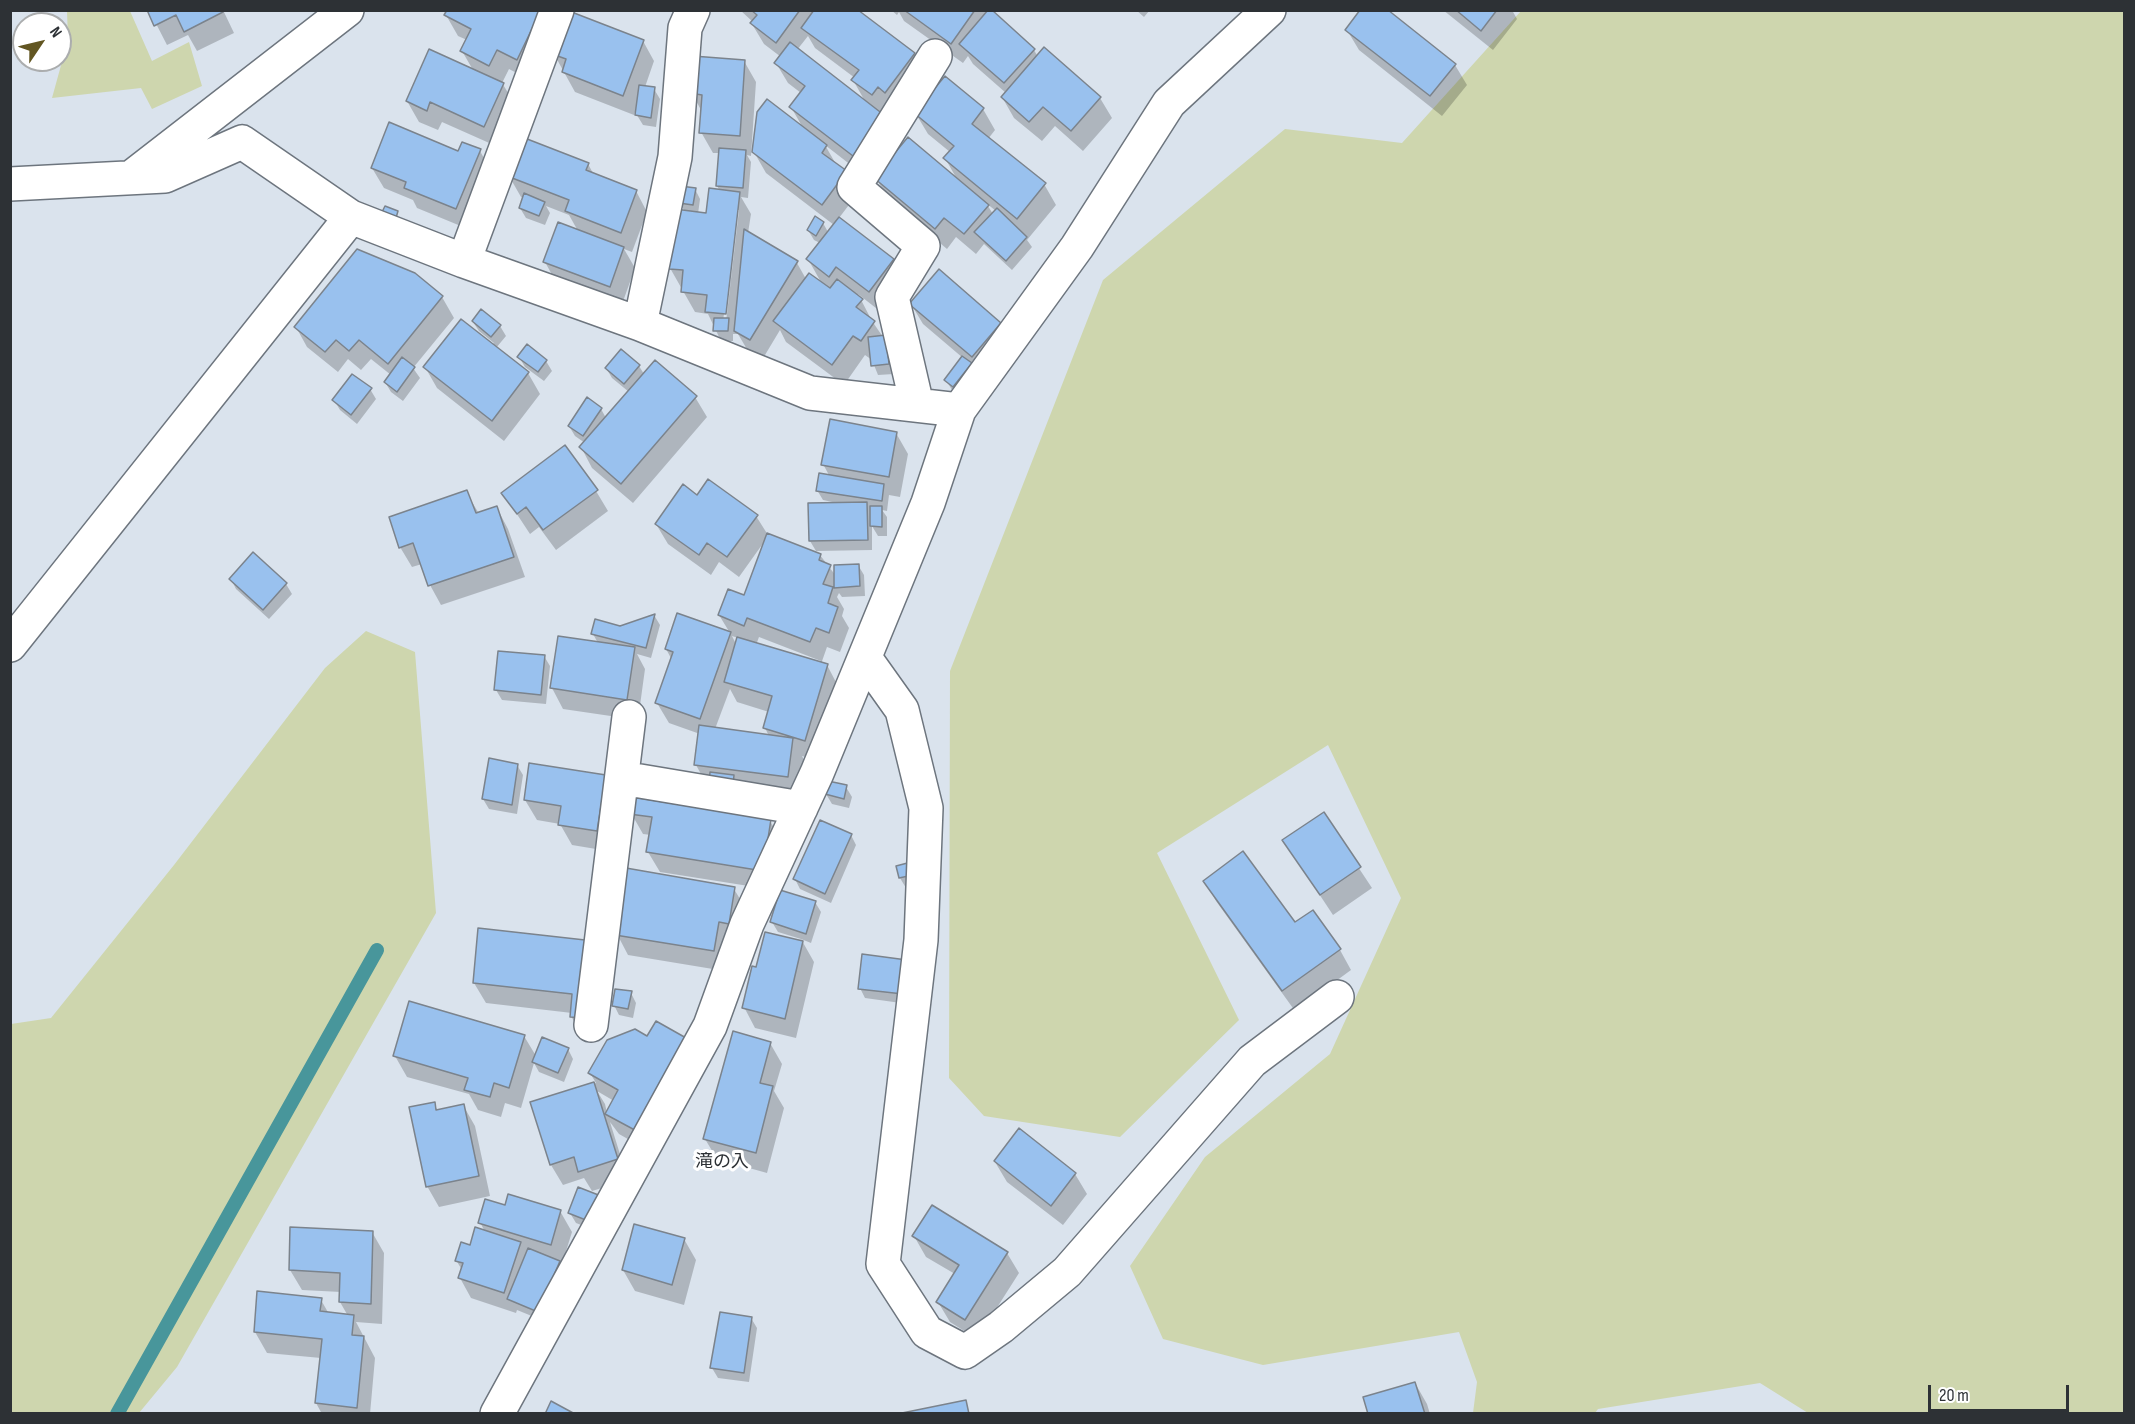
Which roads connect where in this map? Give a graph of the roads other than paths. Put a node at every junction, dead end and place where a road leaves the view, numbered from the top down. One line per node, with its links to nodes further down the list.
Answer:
1 (347, 10): 6 (street)
2 (557, 10): 9 (street)
3 (693, 10): 10 (street)
4 (1269, 10): 12 (street)
5 (935, 56): 11 (street)
6 (132, 178): 7 (street); 8 (street)
7 (10, 184)
8 (351, 217): 9 (street); 13 (street)
9 (464, 261): 10 (street)
10 (640, 324): 11 (street)
11 (917, 405): 12 (street)
12 (959, 410): 14 (street)
13 (10, 645)
14 (865, 658): 17 (street); 18 (street)
15 (629, 717): 16 (street)
16 (622, 777): 17 (street); 19 (street)
17 (801, 808): 20 (street)
18 (1337, 997)
19 (591, 1025)
20 (496, 1413)

